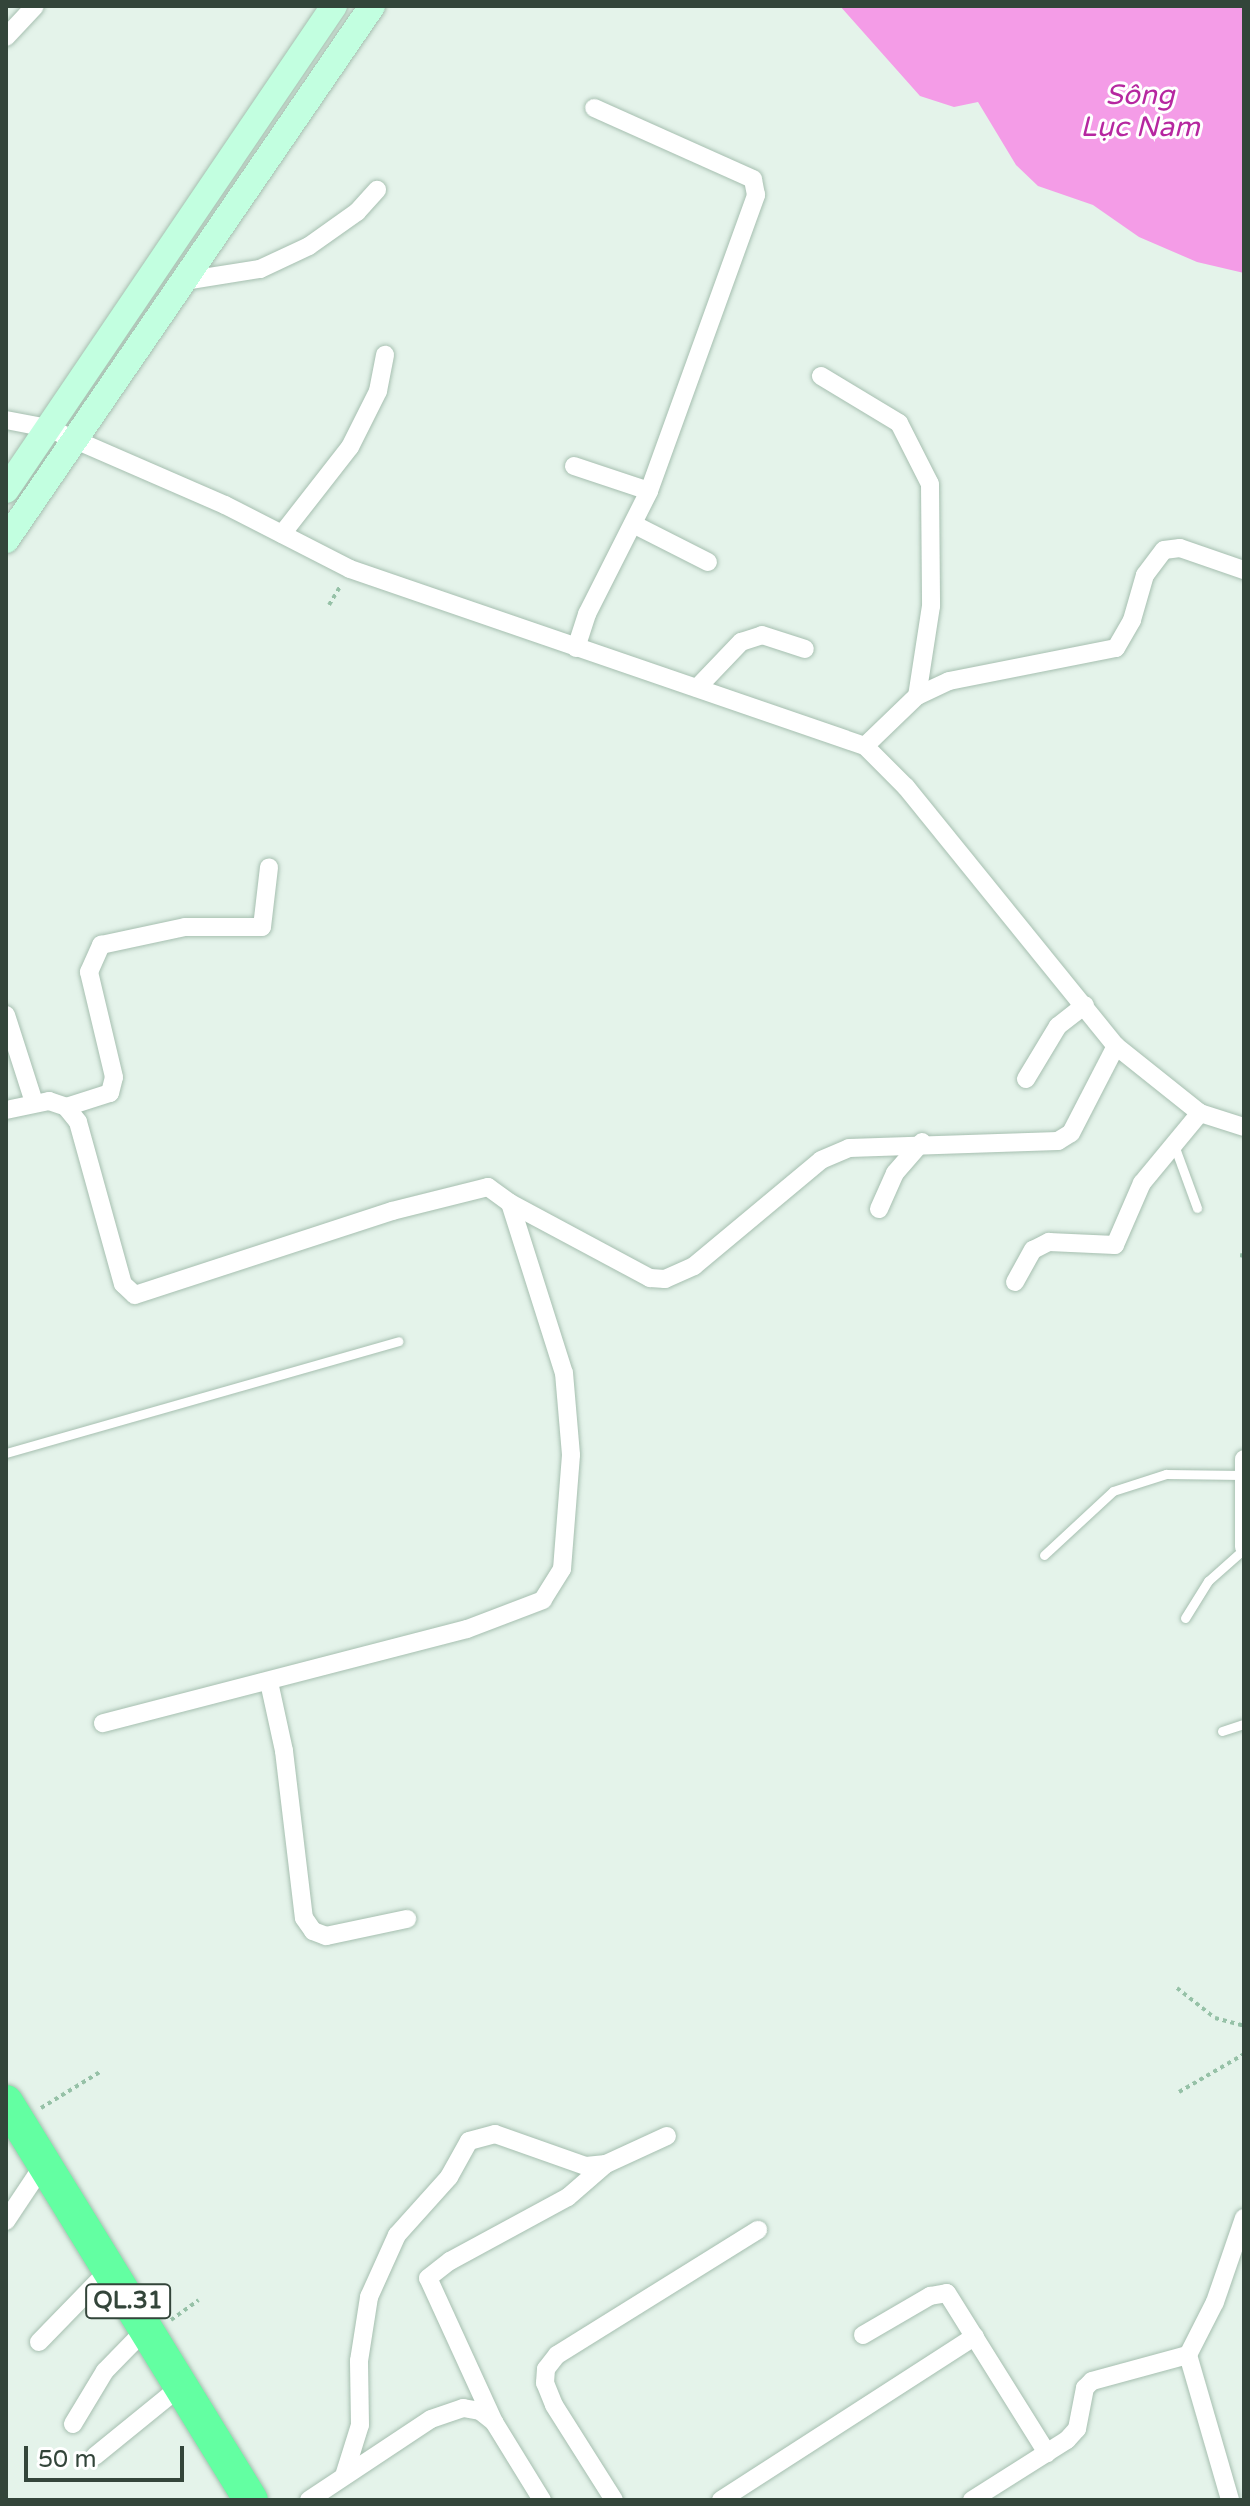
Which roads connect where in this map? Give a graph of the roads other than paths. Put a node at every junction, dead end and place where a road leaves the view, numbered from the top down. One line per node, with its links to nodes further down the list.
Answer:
1 (35, 6): 4 (street)
2 (334, 6): 11 (street)
3 (372, 6): 7 (street)
4 (6, 37)
5 (594, 108): 15 (street)
6 (377, 190): 7 (street)
7 (184, 281): 12 (street)
8 (385, 355): 17 (street)
9 (821, 376): 24 (street)
10 (6, 420): 11 (street)
11 (48, 428): 12 (street); 14 (street)
12 (74, 441): 17 (street); 18 (street)
13 (574, 466): 15 (street)
14 (6, 490)
15 (649, 491): 16 (street)
16 (633, 524): 19 (street); 21 (street)
17 (282, 534): 21 (street)
18 (6, 540)
19 (708, 562)
20 (1244, 570): 24 (street)
21 (576, 648): 23 (street)
22 (805, 649): 23 (street)
23 (697, 688): 25 (street)
24 (917, 696): 25 (street)
25 (865, 746): 27 (street)
26 (269, 867): 32 (street)
27 (1085, 1005): 29 (street); 30 (street)
28 (6, 1015): 31 (street)
29 (1116, 1046): 34 (street); 37 (street)
30 (1026, 1079)
31 (34, 1102): 32 (street); 33 (street)
32 (66, 1107): 38 (street)
33 (6, 1110)
34 (1200, 1113): 35 (street); 36 (street)
35 (1244, 1127)
36 (1173, 1141): 39 (lane); 41 (street)
37 (922, 1142): 38 (street); 40 (street)
38 (510, 1203): 48 (street)
39 (1197, 1208)
40 (879, 1209)
41 (1015, 1282)
42 (398, 1341): 43 (lane)
43 (6, 1453)
44 (1243, 1467): 45 (street); 46 (lane)
45 (1244, 1548): 47 (lane)
46 (1044, 1555)
47 (1185, 1618)
48 (269, 1682): 49 (street); 52 (street)
49 (103, 1723)
50 (1244, 1724): 51 (lane)
51 (1222, 1731)
52 (407, 1919)
53 (12, 2112): 55 (highway, QL.31)
54 (667, 2136): 56 (street)
55 (44, 2164): 58 (street); 60 (highway, QL.31)
56 (606, 2164): 67 (street); 71 (street)
57 (1244, 2218): 65 (street)
58 (6, 2221)
59 (758, 2230): 76 (street)
60 (109, 2270): 61 (highway, QL.31); 64 (street)
61 (148, 2333): 66 (highway, QL.31); 68 (street)
62 (863, 2335): 63 (street)
63 (975, 2336): 69 (street); 77 (street)
64 (39, 2342)
65 (1188, 2355): 69 (street); 78 (street)
66 (181, 2386): 70 (street); 73 (highway, QL.31)
67 (494, 2422): 71 (street); 75 (street)
68 (73, 2424)
69 (1047, 2453): 72 (street)
70 (95, 2456)
71 (344, 2476): 74 (street)
72 (981, 2498)
73 (251, 2500)
74 (309, 2500)
75 (542, 2500)
76 (614, 2500)
77 (721, 2500)
78 (1230, 2500)

